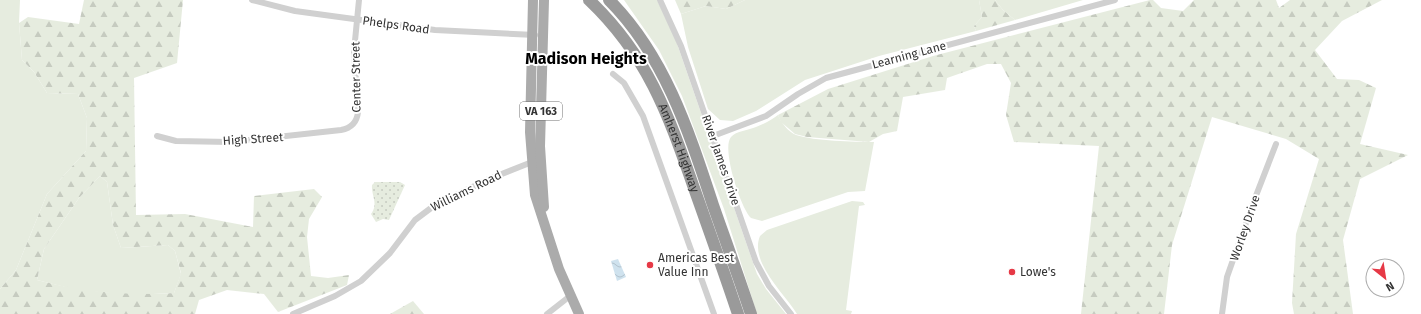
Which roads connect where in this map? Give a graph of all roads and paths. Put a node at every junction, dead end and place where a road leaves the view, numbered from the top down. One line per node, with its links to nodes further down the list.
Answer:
1 (252, 0): 10 (street, Phelps Road)
2 (359, 0): 10 (street, Center Street)
3 (533, 0): 11 (main road, VA 163)
4 (544, 0): 12 (main road, VA 163)
5 (589, 0): 26 (highway, Amherst Highway)
6 (609, 0): 13 (highway, Amherst Highway)
7 (620, 0): 13 (highway)
8 (660, 0): 17 (street, River James Drive)
9 (1115, 0): 17 (street, Learning Lane)
10 (358, 19): 11 (street, Phelps Road); 15 (street, Center Street)
11 (532, 35): 12 (street, Phelps Road); 19 (main road, VA 163)
12 (543, 35): 20 (main road, VA 163)
13 (646, 45): 27 (highway, Amherst Highway)
14 (613, 74): 25 (street)
15 (349, 128): 16 (street, High Street)
16 (157, 136)
17 (713, 136): 28 (street, River James Drive)
18 (1276, 144): 29 (street, Worley Drive)
19 (532, 162): 20 (main road, VA 163); 22 (street, Williams Road)
20 (544, 223): 21 (main road, VA 163)
21 (570, 296): 23 (street); 24 (main road, VA 163)
22 (293, 314)
23 (547, 314)
24 (579, 314)
25 (714, 314)
26 (738, 314)
27 (751, 314)
28 (791, 314)
29 (1222, 314)

